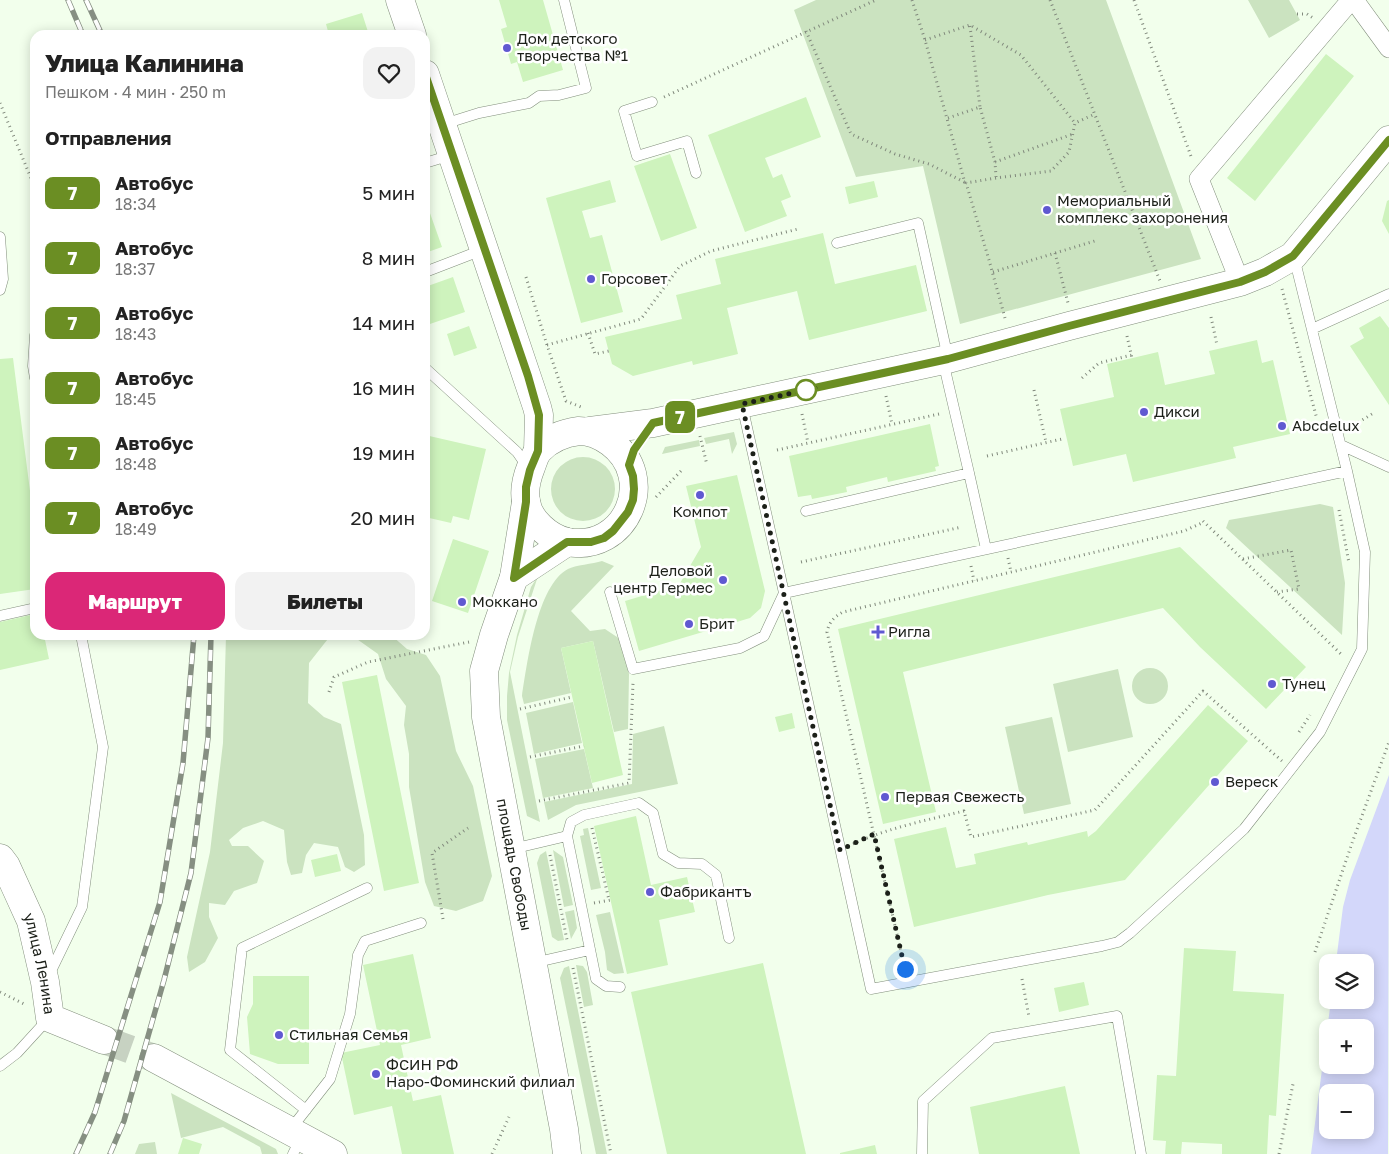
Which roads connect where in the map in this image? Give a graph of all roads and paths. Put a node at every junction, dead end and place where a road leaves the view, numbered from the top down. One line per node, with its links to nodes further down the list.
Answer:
1 (400, 0): 9 (main road)
2 (564, 0): 20 (lane)
3 (876, 0): 10 (path)
4 (912, 0): 11 (path)
5 (1050, 0): 17 (path)
6 (1134, 0): 29 (path)
7 (1353, 0): 12 (street); 29 (street)
8 (970, 25): 11 (path); 16 (path); 19 (path)
9 (410, 30)
10 (806, 31): 14 (path); 30 (path)
11 (925, 40): 18 (path)
12 (1389, 48)
13 (430, 89): 20 (main road)
14 (652, 102): 26 (lane)
15 (0, 103): 27 (path)
16 (980, 107): 18 (path); 25 (path)
17 (1095, 114): 19 (path); 41 (path)
18 (948, 118): 30 (path)
19 (1075, 123): 21 (path)
20 (442, 125): 23 (main road)
21 (1073, 134): 25 (path); 28 (path)
22 (1389, 140): 37 (main road)
23 (452, 154): 24 (lane); 35 (main road)
24 (430, 161)
25 (995, 162): 28 (path)
26 (696, 173)
27 (30, 176)
28 (996, 178): 30 (path)
29 (1199, 179): 42 (street)
30 (966, 184): 39 (path)
31 (798, 229): 50 (path)
32 (0, 237): 44 (lane)
33 (1098, 240): 36 (path)
34 (837, 243): 55 (lane)
35 (484, 249): 38 (lane); 64 (main road)
36 (1055, 253): 39 (path); 46 (path)
37 (1293, 256): 42 (main road); 49 (lane)
38 (430, 270)
39 (993, 272): 48 (path)
40 (526, 276): 52 (path)
41 (1159, 278)
42 (1240, 282): 55 (main road)
43 (1282, 289): 68 (path)
44 (0, 290)
45 (1389, 294): 49 (lane)
46 (1067, 299)
47 (1210, 317): 53 (path)
48 (1005, 318)
49 (1312, 329): 74 (lane)
50 (588, 333): 52 (path); 54 (path)
51 (1127, 336): 57 (path)
52 (546, 345): 66 (path)
53 (1217, 346)
54 (609, 351)
55 (945, 360): 60 (main road); 83 (lane)
56 (430, 373): 77 (lane)
57 (1082, 378)
58 (1034, 390): 72 (path)
59 (885, 392): 67 (path)
60 (742, 404): 65 (main road); 101 (lane)
61 (801, 411): 73 (path)
62 (939, 414): 67 (path)
63 (1372, 414): 69 (path)
64 (539, 415): 66 (main road); 77 (main road)
65 (653, 423): 66 (main road); 78 (main road)
66 (586, 424): 77 (main road); 78 (main road)
67 (892, 424): 73 (path)
68 (1319, 425)
69 (1354, 425)
70 (700, 435): 79 (path)
71 (1062, 439): 72 (path)
72 (1046, 442): 76 (path)
73 (808, 443): 75 (path)
74 (1341, 445): 80 (lane); 82 (lane)
75 (777, 450)
76 (987, 456)
77 (534, 461): 86 (main road)
78 (629, 465): 91 (main road)
79 (707, 465)
80 (1389, 467)
81 (682, 470): 85 (path)
82 (1347, 471): 84 (lane); 109 (lane)
83 (968, 473): 88 (lane); 92 (lane)
84 (1332, 474): 87 (lane); 96 (path)
85 (654, 500)
86 (526, 502): 91 (main road); 97 (main road, площадь Свободы)
87 (1186, 505): 89 (path); 92 (lane)
88 (806, 510)
89 (1204, 522): 94 (path); 98 (path)
90 (962, 527): 95 (path)
91 (567, 542): 97 (main road)
92 (986, 549): 101 (lane)
93 (969, 558): 98 (path)
94 (1242, 559): 100 (path); 100 (path)
95 (801, 562)
96 (1350, 570)
97 (514, 578): 128 (main road, площадь Свободы)
98 (974, 581): 126 (path)
99 (610, 592): 110 (lane)
100 (1277, 592): 107 (path)
101 (784, 593): 110 (lane); 130 (lane)
102 (30, 609): 103 (lane)
103 (0, 616)
104 (82, 640): 144 (lane)
105 (472, 641): 111 (path)
106 (1344, 648): 107 (path)
107 (1342, 655): 108 (path); 109 (path)
108 (1339, 663)
109 (1355, 666): 122 (lane)
110 (633, 669): 123 (path)
111 (329, 692)
112 (572, 697): 113 (path)
113 (520, 709)
114 (1313, 711): 115 (path)
115 (1297, 735)
116 (1389, 742): 139 (path)
117 (584, 746): 119 (path)
118 (1286, 752): 120 (path)
119 (530, 757)
120 (1281, 760): 121 (path); 122 (path); 126 (path)
121 (1275, 767)
122 (1292, 769): 130 (lane)
123 (539, 801)
124 (592, 824): 133 (path)
125 (468, 828): 134 (path)
126 (874, 834): 130 (path); 142 (path)
127 (567, 836): 128 (lane); 136 (lane); 138 (lane)
128 (511, 850): 140 (main road, площадь Свободы)
129 (549, 850): 137 (path)
130 (840, 850)
131 (2, 864): 144 (main road, улица Ленина)
132 (367, 888): 153 (lane)
133 (594, 903)
134 (443, 920)
135 (421, 923): 153 (lane)
136 (729, 938)
137 (567, 940)
138 (590, 950): 140 (lane); 145 (lane)
139 (1315, 952)
140 (532, 963): 158 (main road, площадь Свободы)
141 (572, 966): 159 (path)
142 (914, 968)
143 (1022, 979): 148 (path)
144 (45, 982): 147 (main road, улица Ленина)
145 (620, 986)
146 (0, 992): 147 (path)
147 (39, 1012): 149 (main road, улица Ленина); 151 (lane)
148 (1029, 1018)
149 (104, 1040)
150 (154, 1058): 155 (main road)
151 (0, 1066)
152 (1293, 1084): 162 (path)
153 (306, 1110): 155 (lane)
154 (509, 1117): 157 (path)
155 (295, 1140): 156 (main road)
156 (333, 1154)
157 (492, 1154)
158 (567, 1154)
159 (611, 1154)
160 (922, 1154): 161 (lane)
161 (1141, 1154)
162 (1279, 1154)

